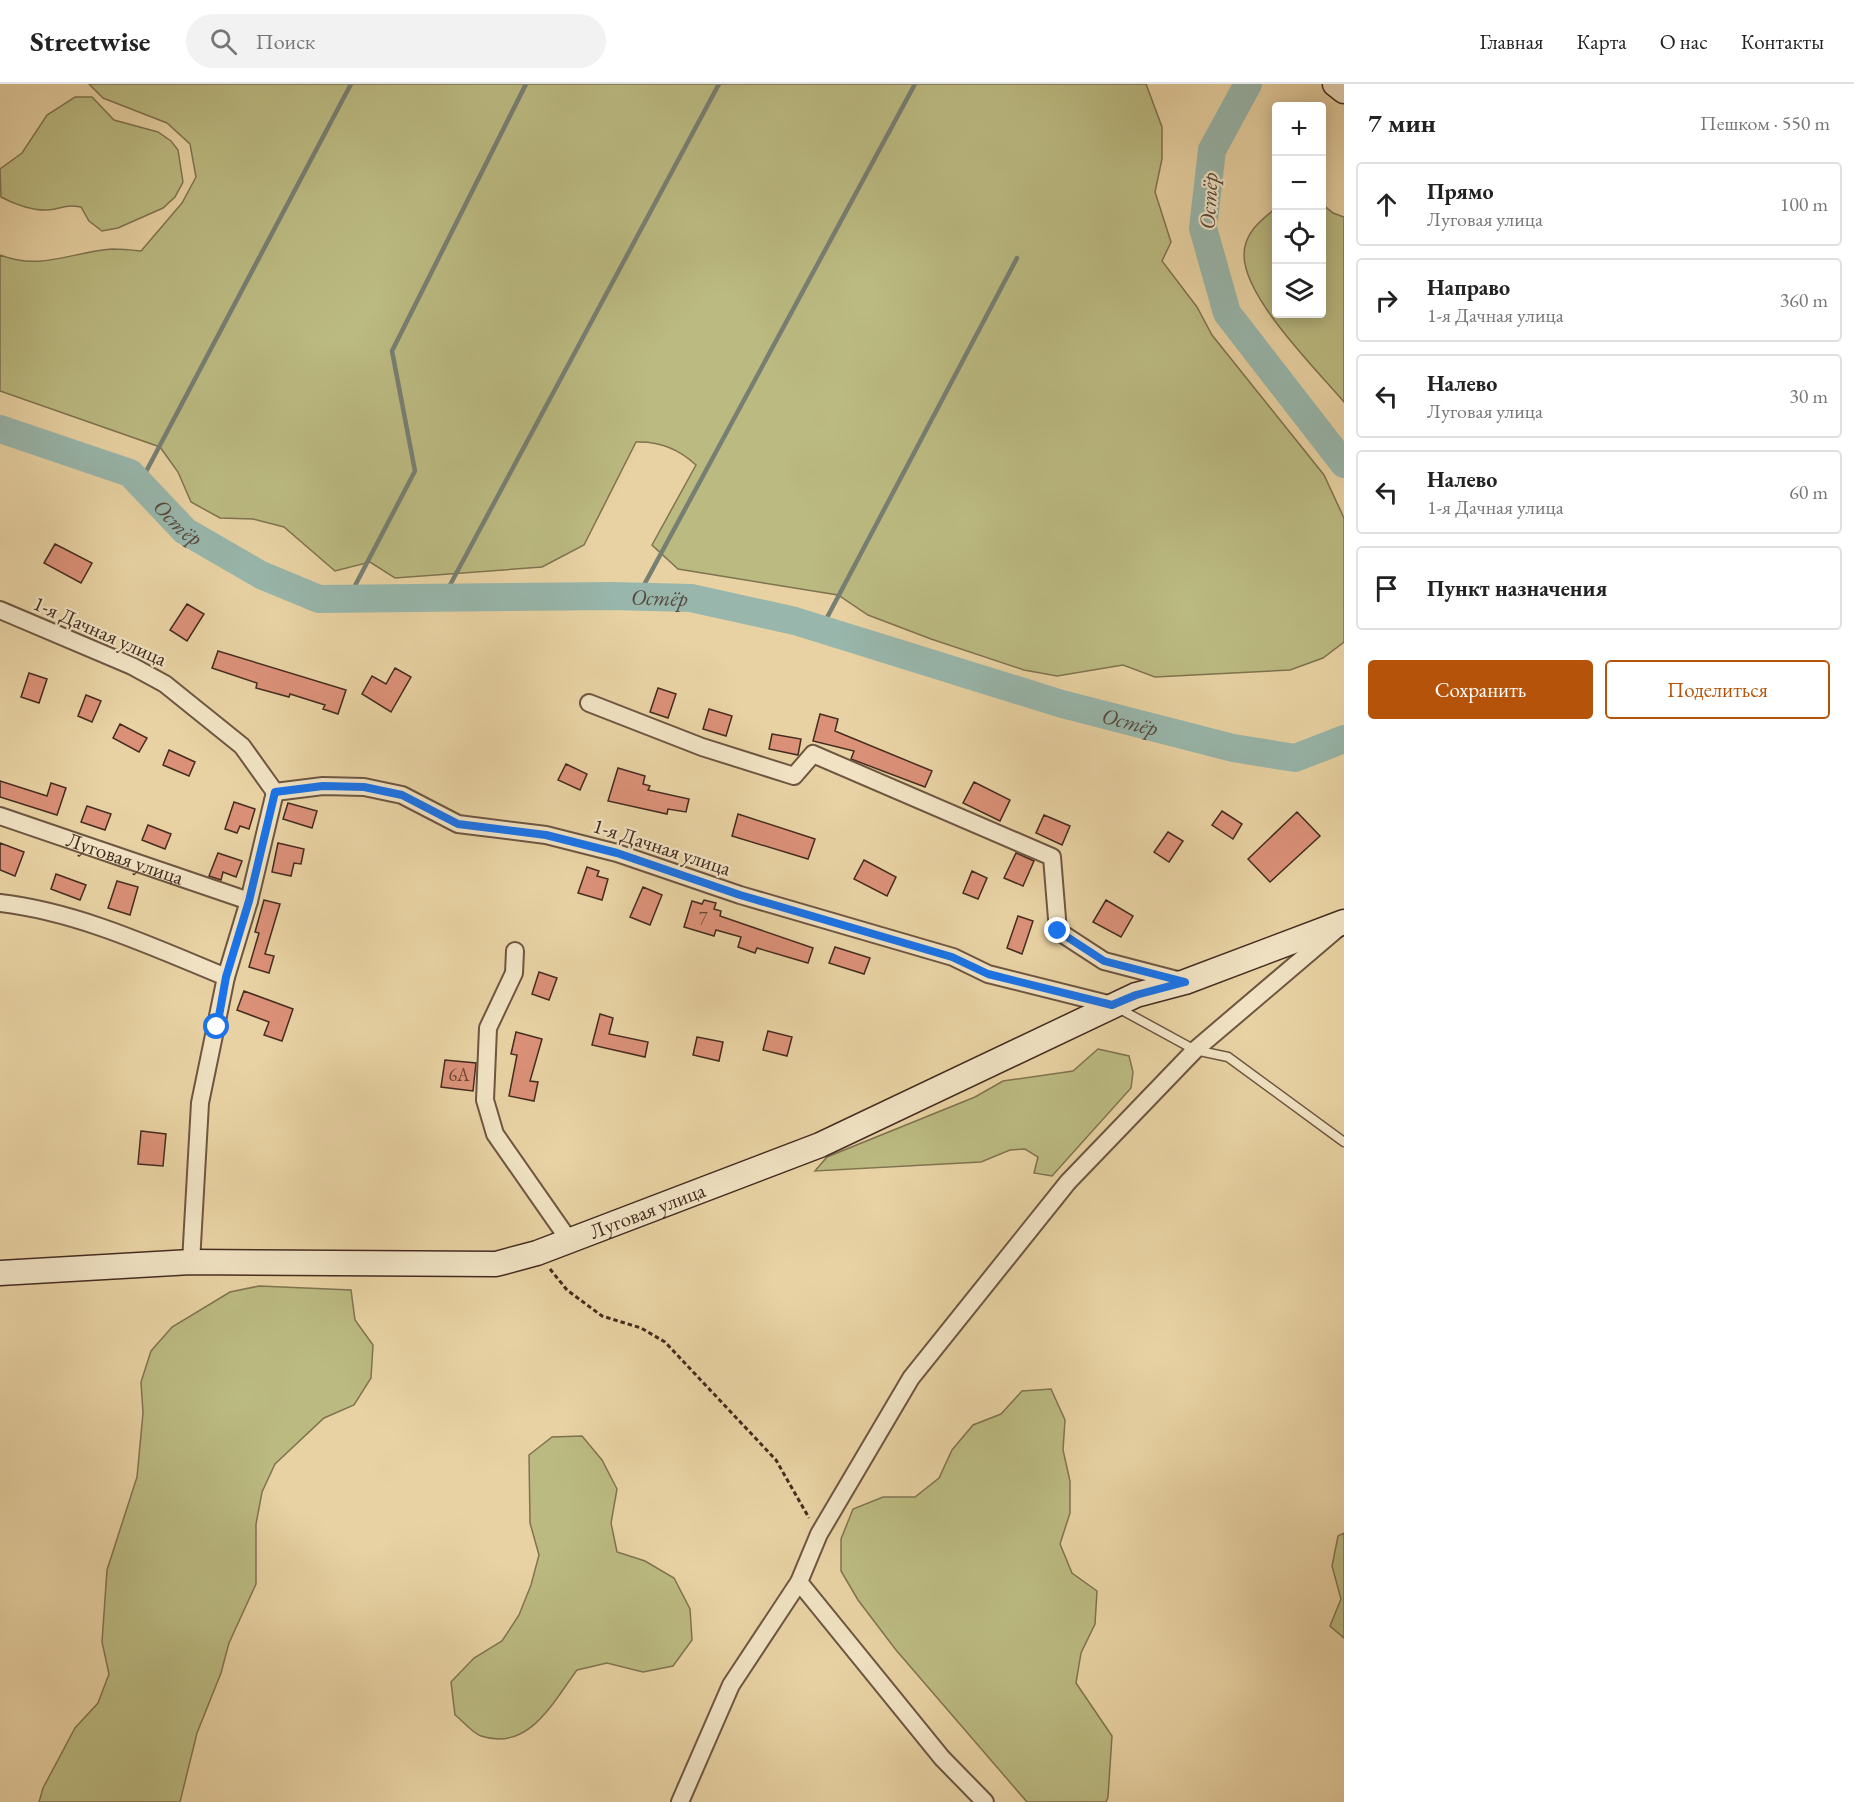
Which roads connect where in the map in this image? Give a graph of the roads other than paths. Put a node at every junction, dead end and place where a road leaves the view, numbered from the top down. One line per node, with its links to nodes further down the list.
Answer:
1 (1335, 84): 2 (street)
2 (1344, 91)
3 (0, 610): 5 (street, 1-я Дачная улица)
4 (589, 703): 12 (street)
5 (275, 792): 7 (street); 13 (street, 1-я Дачная улица)
6 (0, 816): 7 (street, Луговая улица)
7 (249, 901): 11 (street)
8 (0, 903): 11 (street)
9 (1343, 924): 12 (street, Луговая улица); 14 (street)
10 (515, 951): 16 (street)
11 (226, 977): 17 (street)
12 (1185, 982): 13 (street, Луговая улица)
13 (1112, 1005): 14 (lane); 16 (street, Луговая улица)
14 (1195, 1050): 15 (lane); 19 (street)
15 (1344, 1142)
16 (569, 1240): 17 (street, Луговая улица)
17 (191, 1262): 18 (street, Луговая улица)
18 (0, 1274)
19 (799, 1582): 20 (street); 21 (street)
20 (680, 1802)
21 (985, 1802)

